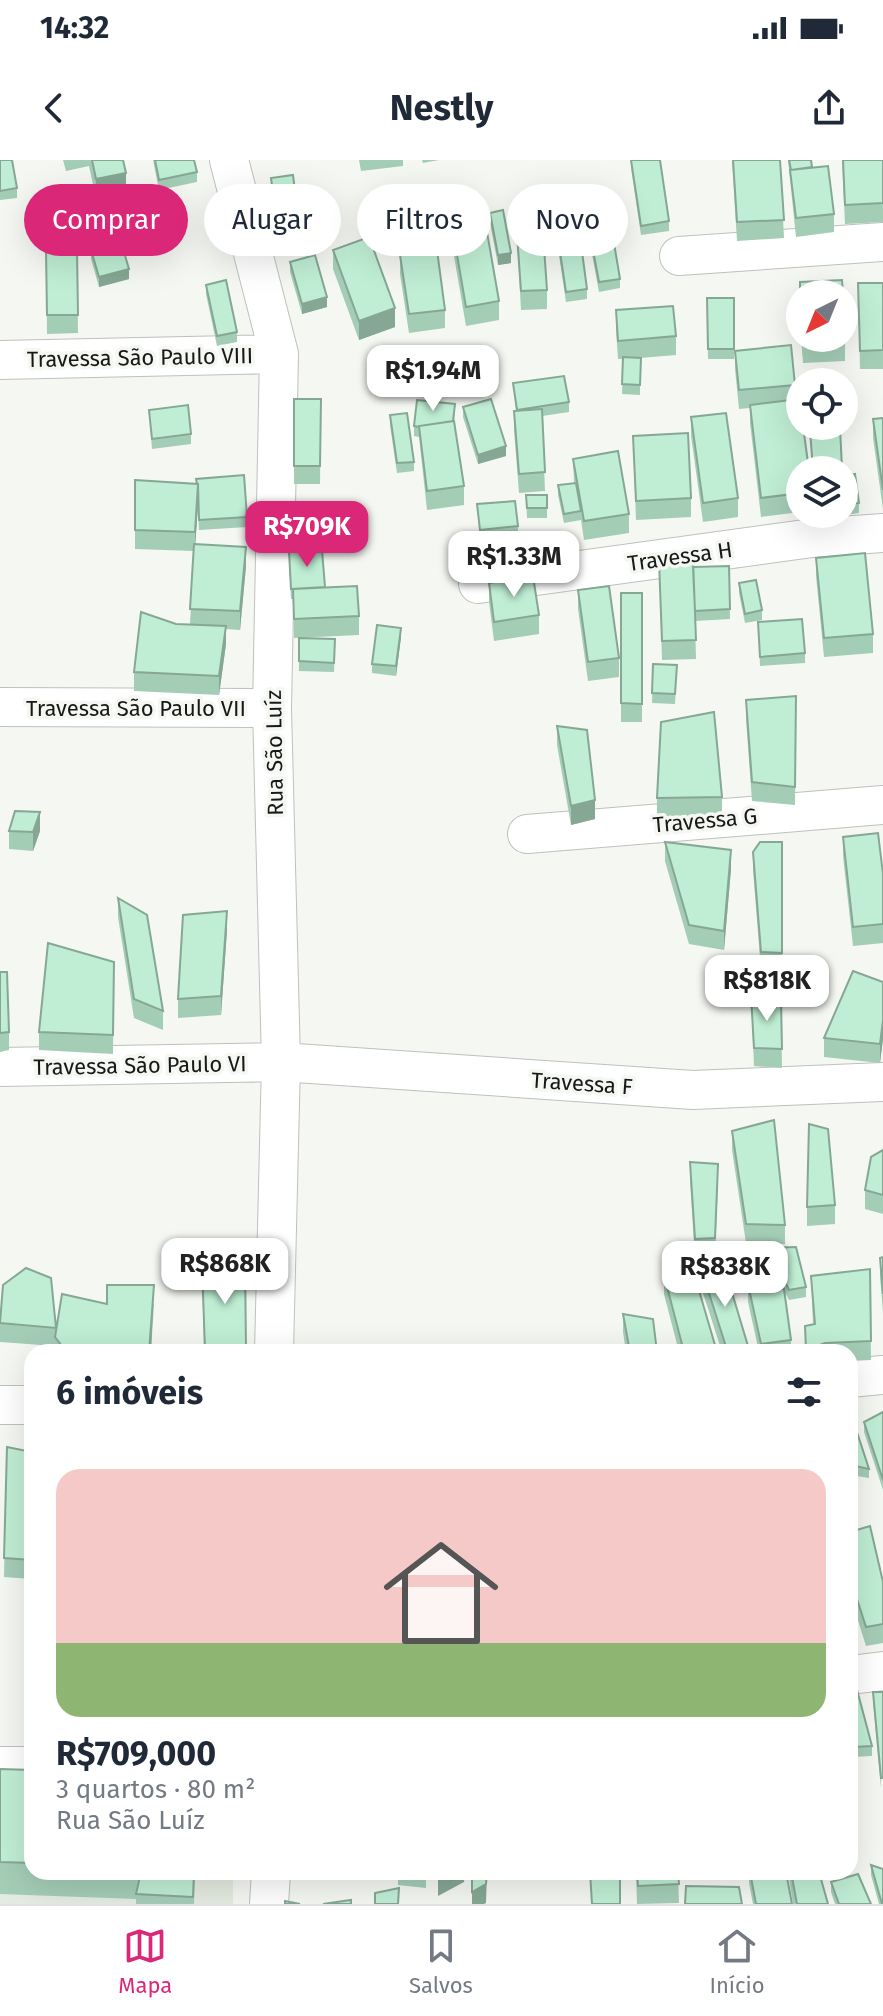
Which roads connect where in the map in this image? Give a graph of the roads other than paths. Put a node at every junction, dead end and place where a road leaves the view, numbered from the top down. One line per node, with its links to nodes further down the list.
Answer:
1 (229, 160): 4 (street, Rua São Luíz)
2 (883, 242): 3 (street)
3 (679, 256)
4 (279, 354): 5 (street, Travessa São Paulo VIII); 9 (street, Rua São Luíz)
5 (0, 360)
6 (883, 533): 7 (street, Travessa H)
7 (478, 584)
8 (0, 707): 9 (street, Travessa São Paulo VII)
9 (272, 708): 12 (street, Rua São Luíz)
10 (883, 805): 11 (street, Travessa G)
11 (527, 834)
12 (281, 1062): 13 (street, Travessa São Paulo VI); 14 (street, Travessa F); 15 (street, Rua São Luíz)
13 (0, 1067)
14 (883, 1082)
15 (274, 1344)
16 (883, 1375): 17 (street)
17 (858, 1377)
18 (0, 1405): 19 (street)
19 (24, 1405)
20 (883, 1671): 21 (street)
21 (858, 1674)
22 (0, 1766): 23 (street)
23 (24, 1766)
24 (270, 1880): 25 (street)
25 (269, 1904)

